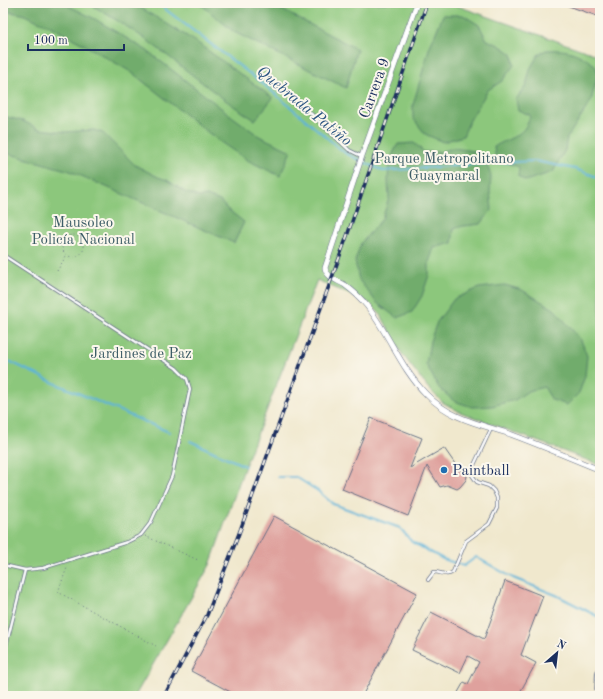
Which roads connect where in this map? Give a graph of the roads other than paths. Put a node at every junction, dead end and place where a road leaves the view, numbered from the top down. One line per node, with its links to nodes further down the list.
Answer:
1 (417, 3): 3 (street, Carrera 9)
2 (305, 108): 3 (lane)
3 (362, 156): 5 (street, Carrera 9)
4 (3, 255): 8 (lane)
5 (491, 428): 6 (street); 9 (lane)
6 (600, 470)
7 (3, 565): 8 (lane)
8 (25, 570): 10 (lane)
9 (428, 580)
10 (3, 658)
11 (600, 673): 12 (main road)
12 (599, 696)

